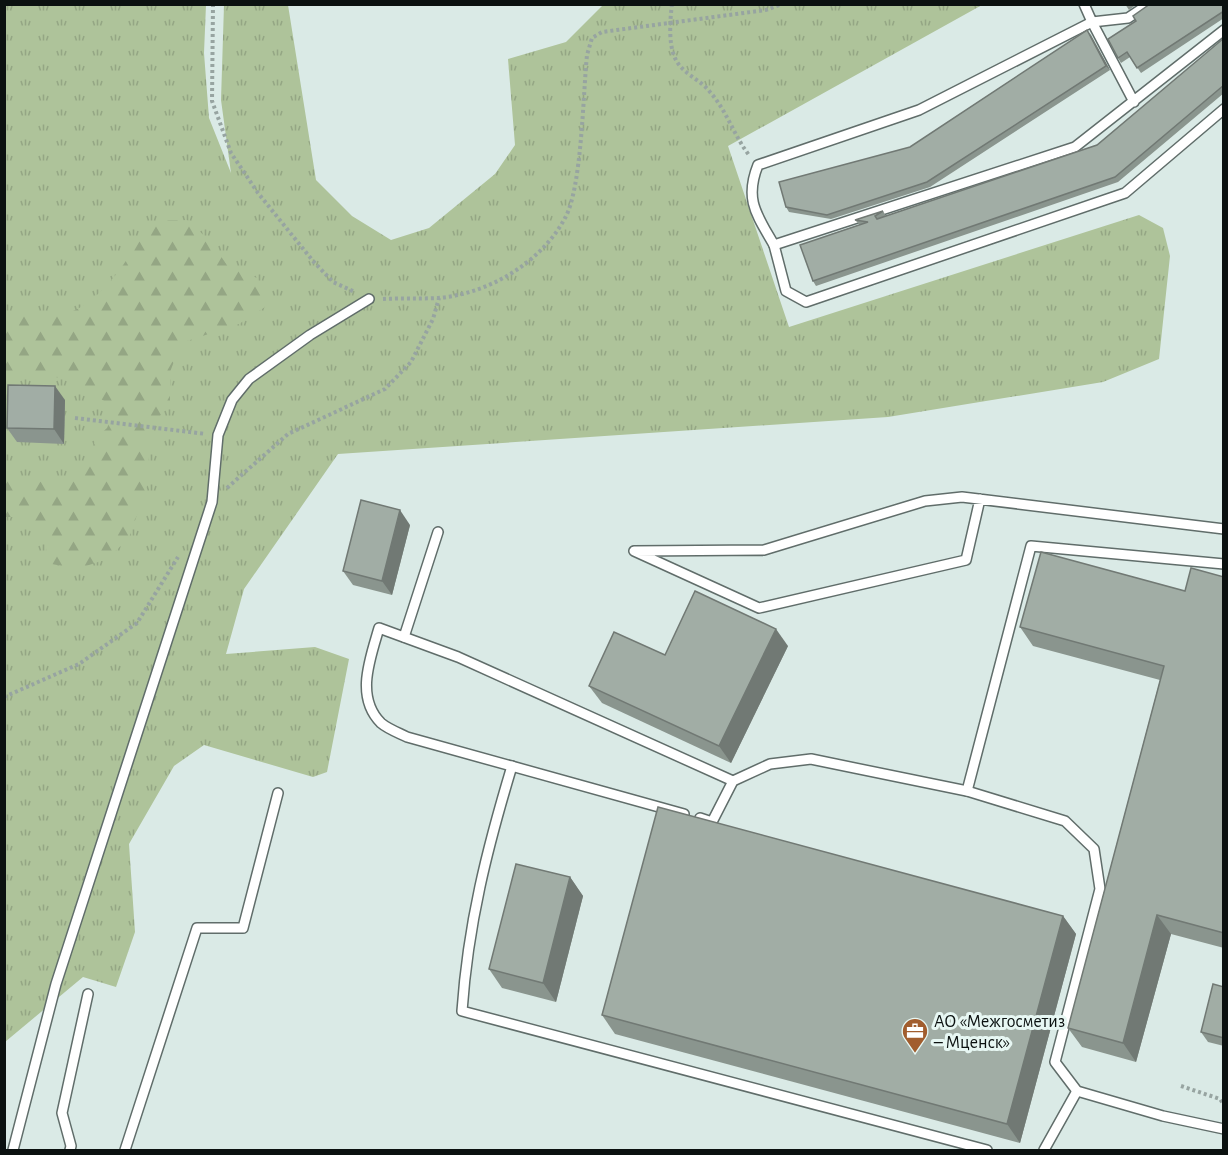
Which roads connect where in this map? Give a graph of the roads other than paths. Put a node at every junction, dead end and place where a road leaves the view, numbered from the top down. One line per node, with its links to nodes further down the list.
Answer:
1 (1084, 4): 3 (lane)
2 (1149, 4): 3 (lane)
3 (1092, 22): 5 (lane); 7 (lane)
4 (1224, 30): 5 (lane)
5 (1134, 102): 7 (lane)
6 (1224, 109): 7 (lane)
7 (774, 245)
8 (369, 299): 21 (lane)
9 (980, 499): 9 (lane); 10 (lane)
10 (1224, 529)
11 (438, 532): 13 (lane)
12 (1224, 564): 16 (lane)
13 (404, 637): 14 (lane); 15 (lane)
14 (512, 766): 15 (lane); 24 (lane)
15 (733, 781): 16 (lane)
16 (967, 791): 19 (lane)
17 (278, 793): 23 (lane)
18 (88, 994): 22 (lane)
19 (1077, 1091): 20 (lane); 25 (lane)
20 (1224, 1129)
21 (13, 1150)
22 (70, 1150)
23 (125, 1150)
24 (987, 1150)
25 (1044, 1150)

